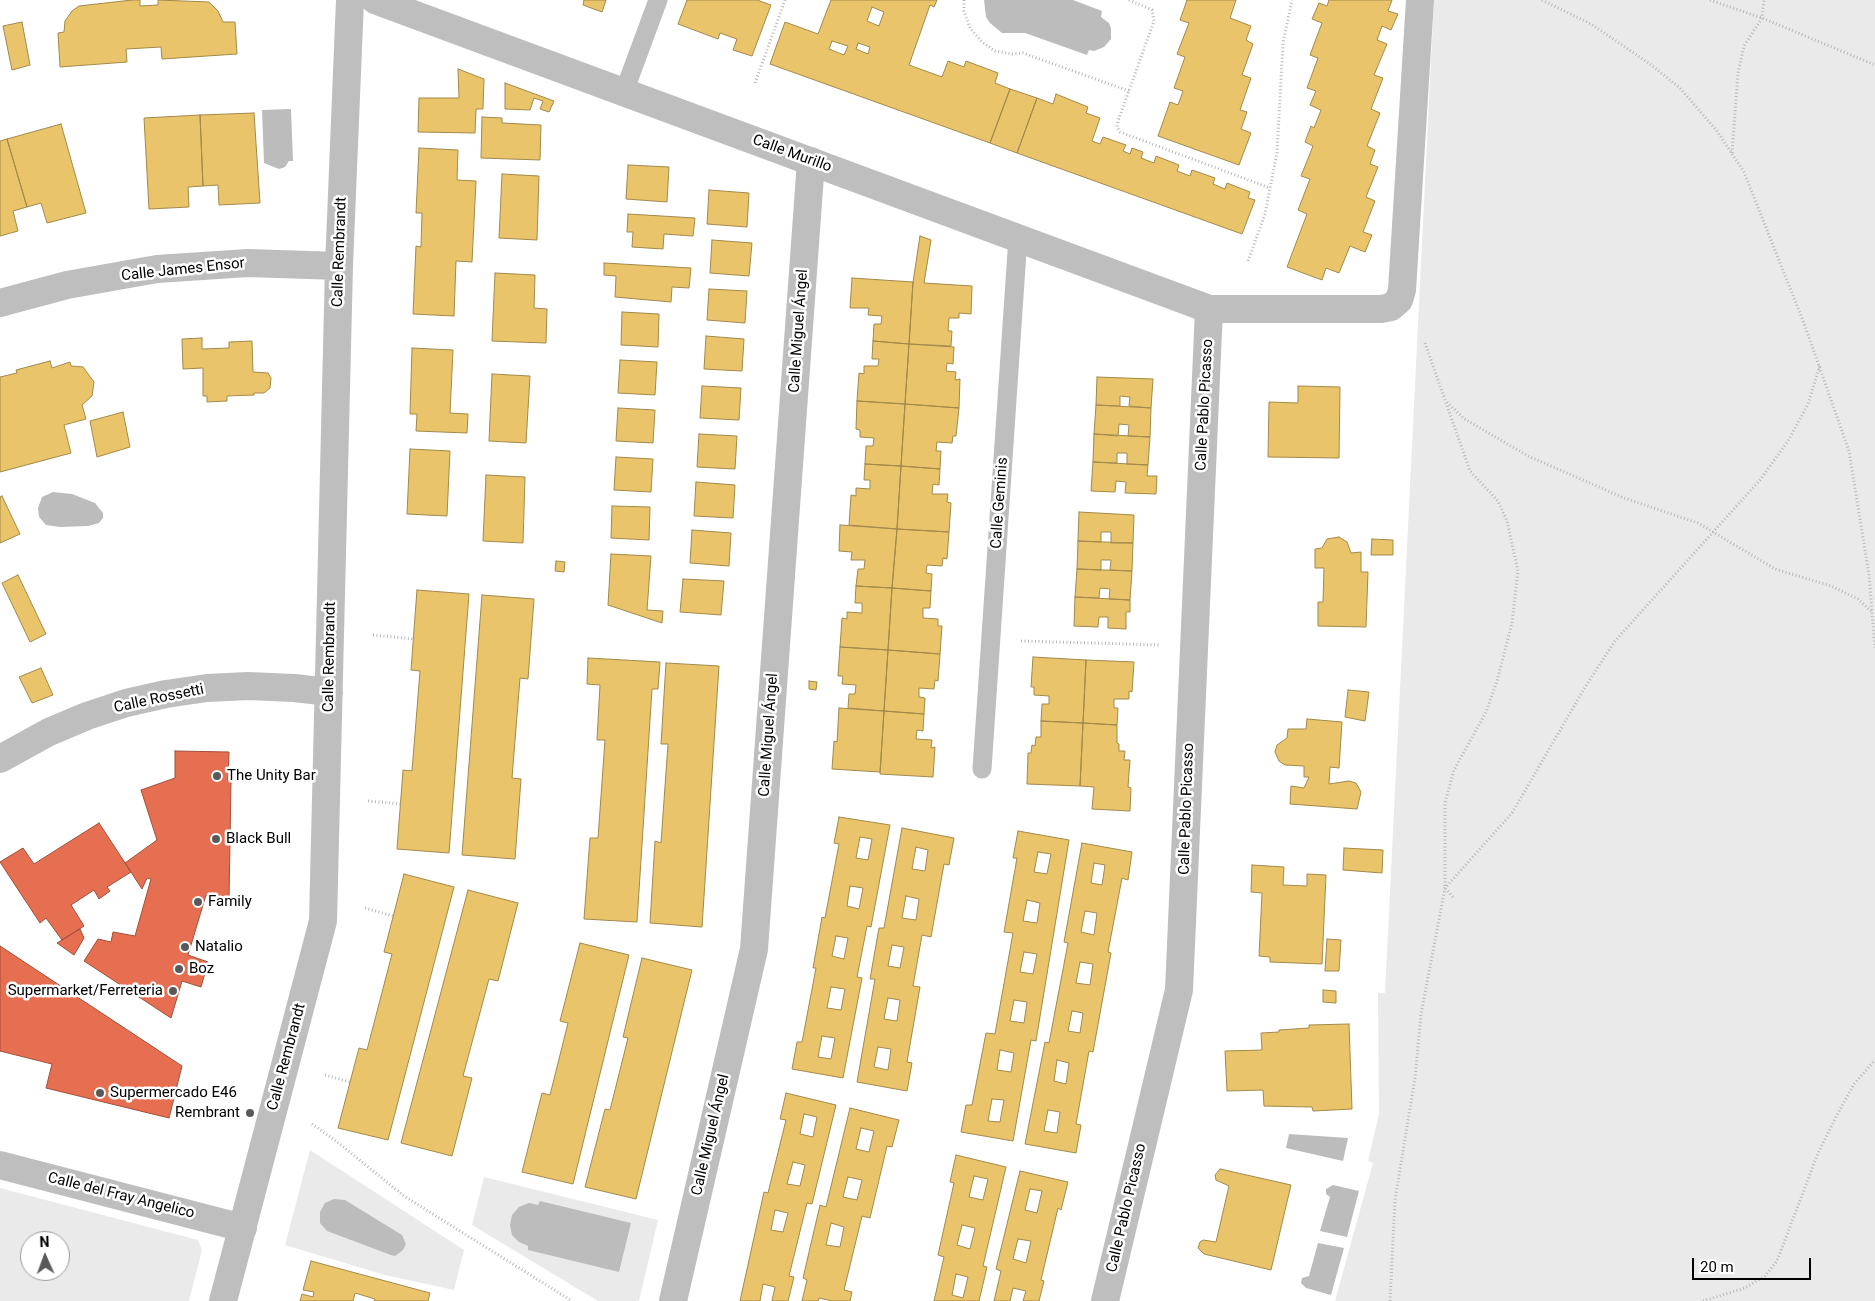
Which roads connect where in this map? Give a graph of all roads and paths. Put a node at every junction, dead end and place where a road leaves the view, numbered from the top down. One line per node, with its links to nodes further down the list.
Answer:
1 (350, 0): 22 (street, Calle Rembrandt)
2 (375, 0): 16 (street, Calle Murillo)
3 (658, 0): 16 (lane)
4 (785, 0): 14 (path)
5 (964, 0): 15 (path)
6 (1129, 0): 15 (path)
7 (1292, 0): 19 (path)
8 (1420, 0): 24 (street)
9 (1542, 0): 17 (path)
10 (1710, 0): 12 (path)
11 (1764, 0): 12 (path)
12 (1762, 18): 13 (path); 17 (path)
13 (1875, 65)
14 (755, 83)
15 (1129, 91): 19 (path)
16 (624, 92): 18 (street, Calle Murillo)
17 (1732, 153): 26 (path)
18 (811, 161): 20 (street, Calle Murillo); 52 (street, Calle Miguel Ángel)
19 (1270, 188): 21 (path)
20 (1018, 237): 24 (street, Calle Murillo); 37 (lane, Calle Geminis)
21 (1248, 261)
22 (339, 266): 23 (street, Calle James Ensor); 35 (street, Calle Rembrandt)
23 (0, 303)
24 (1209, 309): 53 (street, Calle Pablo Picasso)
25 (1425, 343): 27 (path)
26 (1820, 365): 28 (path); 29 (path)
27 (1447, 401): 28 (path); 40 (path)
28 (1712, 532): 29 (path); 40 (path)
29 (1872, 612): 34 (path)
30 (373, 636): 31 (path)
31 (414, 639)
32 (1011, 640): 33 (path)
33 (1166, 645)
34 (1875, 648)
35 (329, 692): 36 (street, Calle Rossetti); 49 (street, Calle Rembrandt)
36 (0, 760)
37 (982, 769)
38 (368, 801): 39 (path)
39 (401, 804)
40 (1445, 888): 41 (path); 54 (path)
41 (1454, 898)
42 (365, 908): 43 (path)
43 (393, 916)
44 (1875, 1060): 55 (path)
45 (325, 1075): 46 (path)
46 (350, 1082)
47 (312, 1124): 51 (path)
48 (0, 1165): 49 (street, Calle del Fray Angelico)
49 (243, 1228): 50 (street, Calle Rembrandt)
50 (223, 1301)
51 (572, 1301)
52 (673, 1301)
53 (1105, 1301)
54 (1390, 1301)
55 (1703, 1301)

